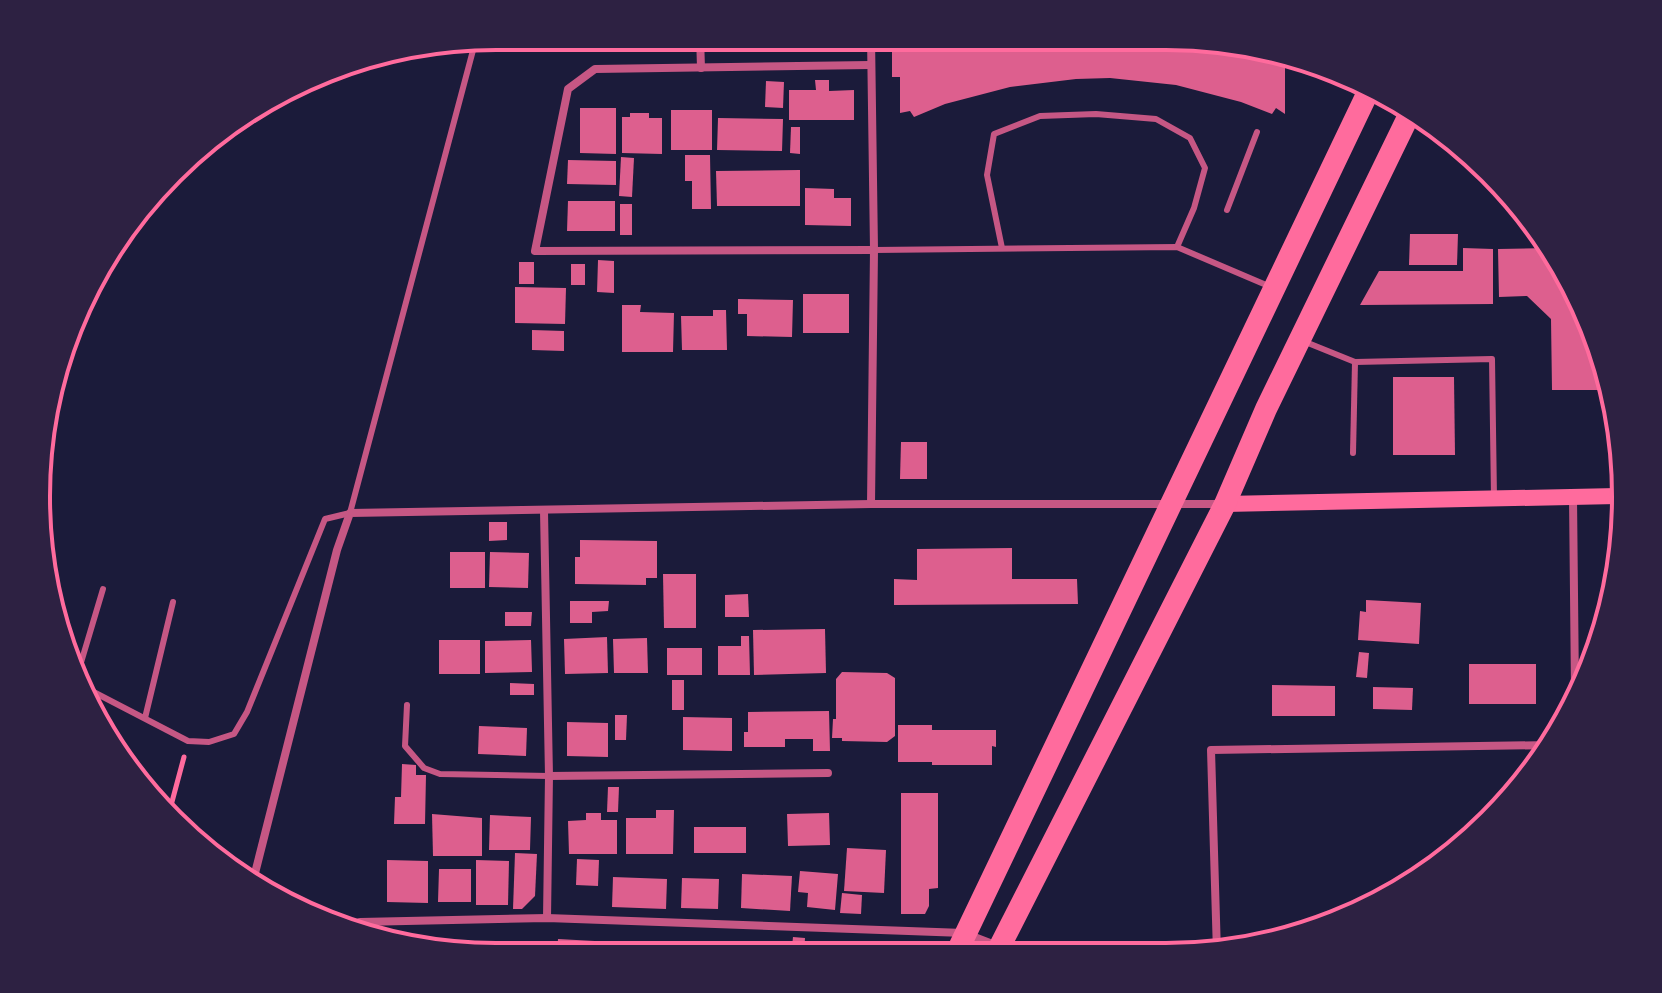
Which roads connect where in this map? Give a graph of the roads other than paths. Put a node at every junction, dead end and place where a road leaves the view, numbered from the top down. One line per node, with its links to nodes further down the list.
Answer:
1 (700, 50): 5 (street)
2 (871, 50): 4 (street)
3 (473, 51): 24 (lane)
4 (870, 65): 5 (street); 12 (street)
5 (701, 68): 12 (street)
6 (1366, 97): 13 (highway)
7 (1406, 120): 14 (highway)
8 (1257, 132): 9 (lane)
9 (1227, 210)
10 (1177, 247): 11 (lane); 11 (lane); 13 (lane)
11 (1002, 248): 12 (lane)
12 (874, 250): 20 (street)
13 (1274, 288): 22 (highway)
14 (1300, 340): 15 (lane); 21 (highway)
15 (1355, 362): 16 (lane); 19 (lane)
16 (1353, 453)
17 (1573, 496): 18 (main road); 19 (main road); 28 (street)
18 (1612, 496)
19 (1494, 498): 21 (main road)
20 (871, 504): 22 (street); 23 (street)
21 (1225, 504): 22 (street); 42 (highway)
22 (1171, 506): 38 (highway)
23 (544, 511): 24 (street); 34 (street)
24 (350, 513): 31 (lane); 35 (street)
25 (103, 589): 27 (lane)
26 (173, 602): 31 (lane)
27 (82, 661)
28 (1575, 674)
29 (95, 693): 31 (lane)
30 (407, 705): 34 (lane)
31 (145, 718)
32 (1537, 745): 39 (street)
33 (828, 773): 34 (street)
34 (549, 776): 36 (street)
35 (255, 872)
36 (547, 918): 37 (street); 38 (street)
37 (362, 922)
38 (964, 933): 40 (highway); 41 (street)
39 (1217, 940)
40 (960, 943)
41 (981, 943)
42 (1002, 943)

